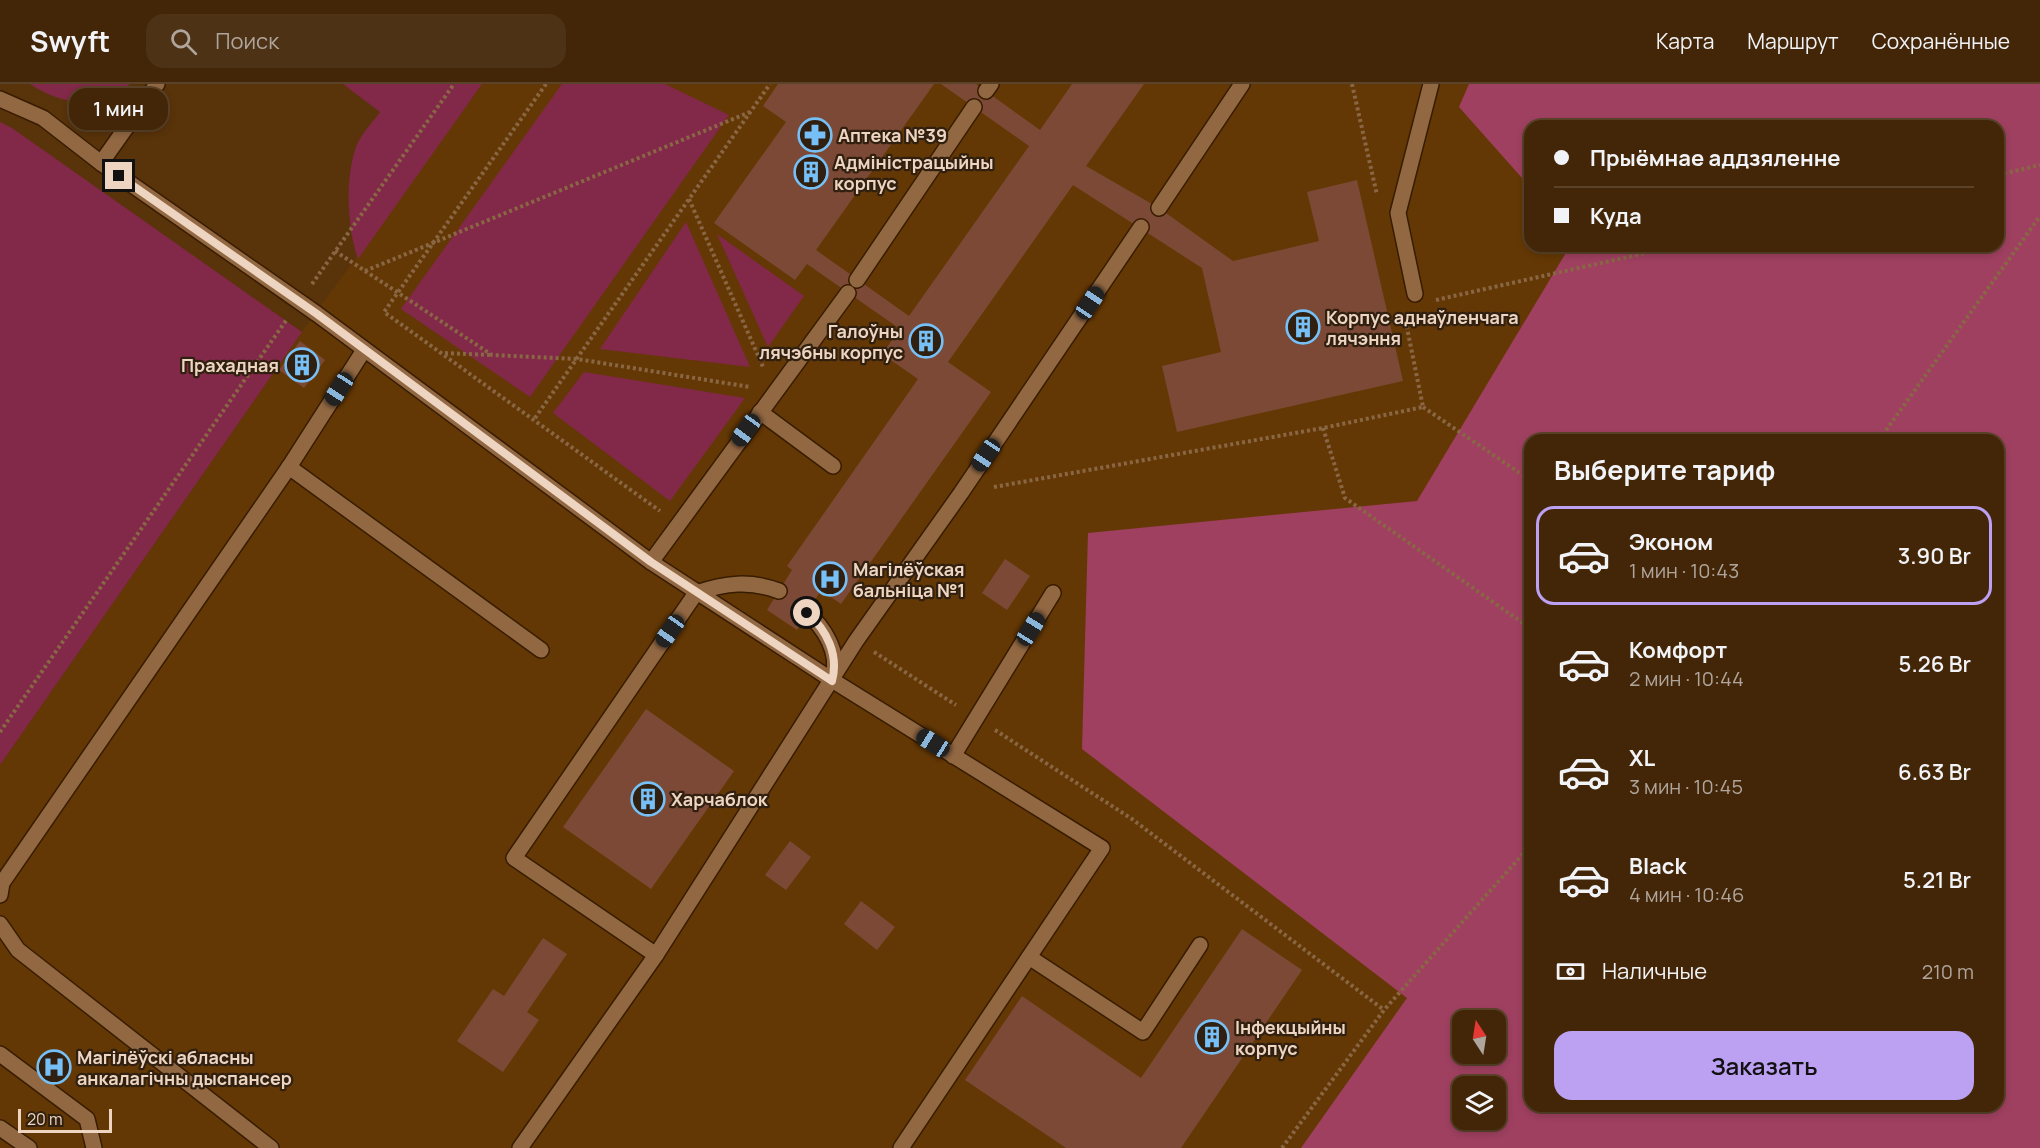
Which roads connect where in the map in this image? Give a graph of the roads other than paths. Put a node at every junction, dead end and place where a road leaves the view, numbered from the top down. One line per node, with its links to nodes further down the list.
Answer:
1 (157, 84): 6 (main road)
2 (1242, 84): 7 (main road)
3 (1431, 84): 11 (main road)
4 (0, 99): 6 (main road)
5 (975, 107): 9 (main road)
6 (101, 163): 12 (main road)
7 (1159, 207)
8 (1141, 227): 22 (main road)
9 (857, 280)
10 (848, 293): 13 (main road)
11 (1420, 298)
12 (364, 350): 15 (main road); 16 (main road)
13 (760, 412): 14 (main road); 16 (main road)
14 (832, 466)
15 (289, 467): 21 (main road); 24 (main road)
16 (651, 562): 18 (main road)
17 (779, 591): 18 (main road)
18 (696, 593): 22 (main road); 27 (main road)
19 (1053, 593): 23 (main road)
20 (807, 613): 22 (main road)
21 (541, 650)
22 (832, 681): 23 (main road); 27 (main road)
23 (953, 756): 28 (main road)
24 (0, 895)
25 (0, 924): 33 (main road)
26 (1200, 945): 28 (main road)
27 (656, 955): 34 (main road)
28 (1029, 957): 35 (main road)
29 (0, 1054): 32 (main road)
30 (0, 1128): 31 (main road)
31 (29, 1148)
32 (94, 1148)
33 (271, 1148)
34 (520, 1148)
35 (901, 1148)

